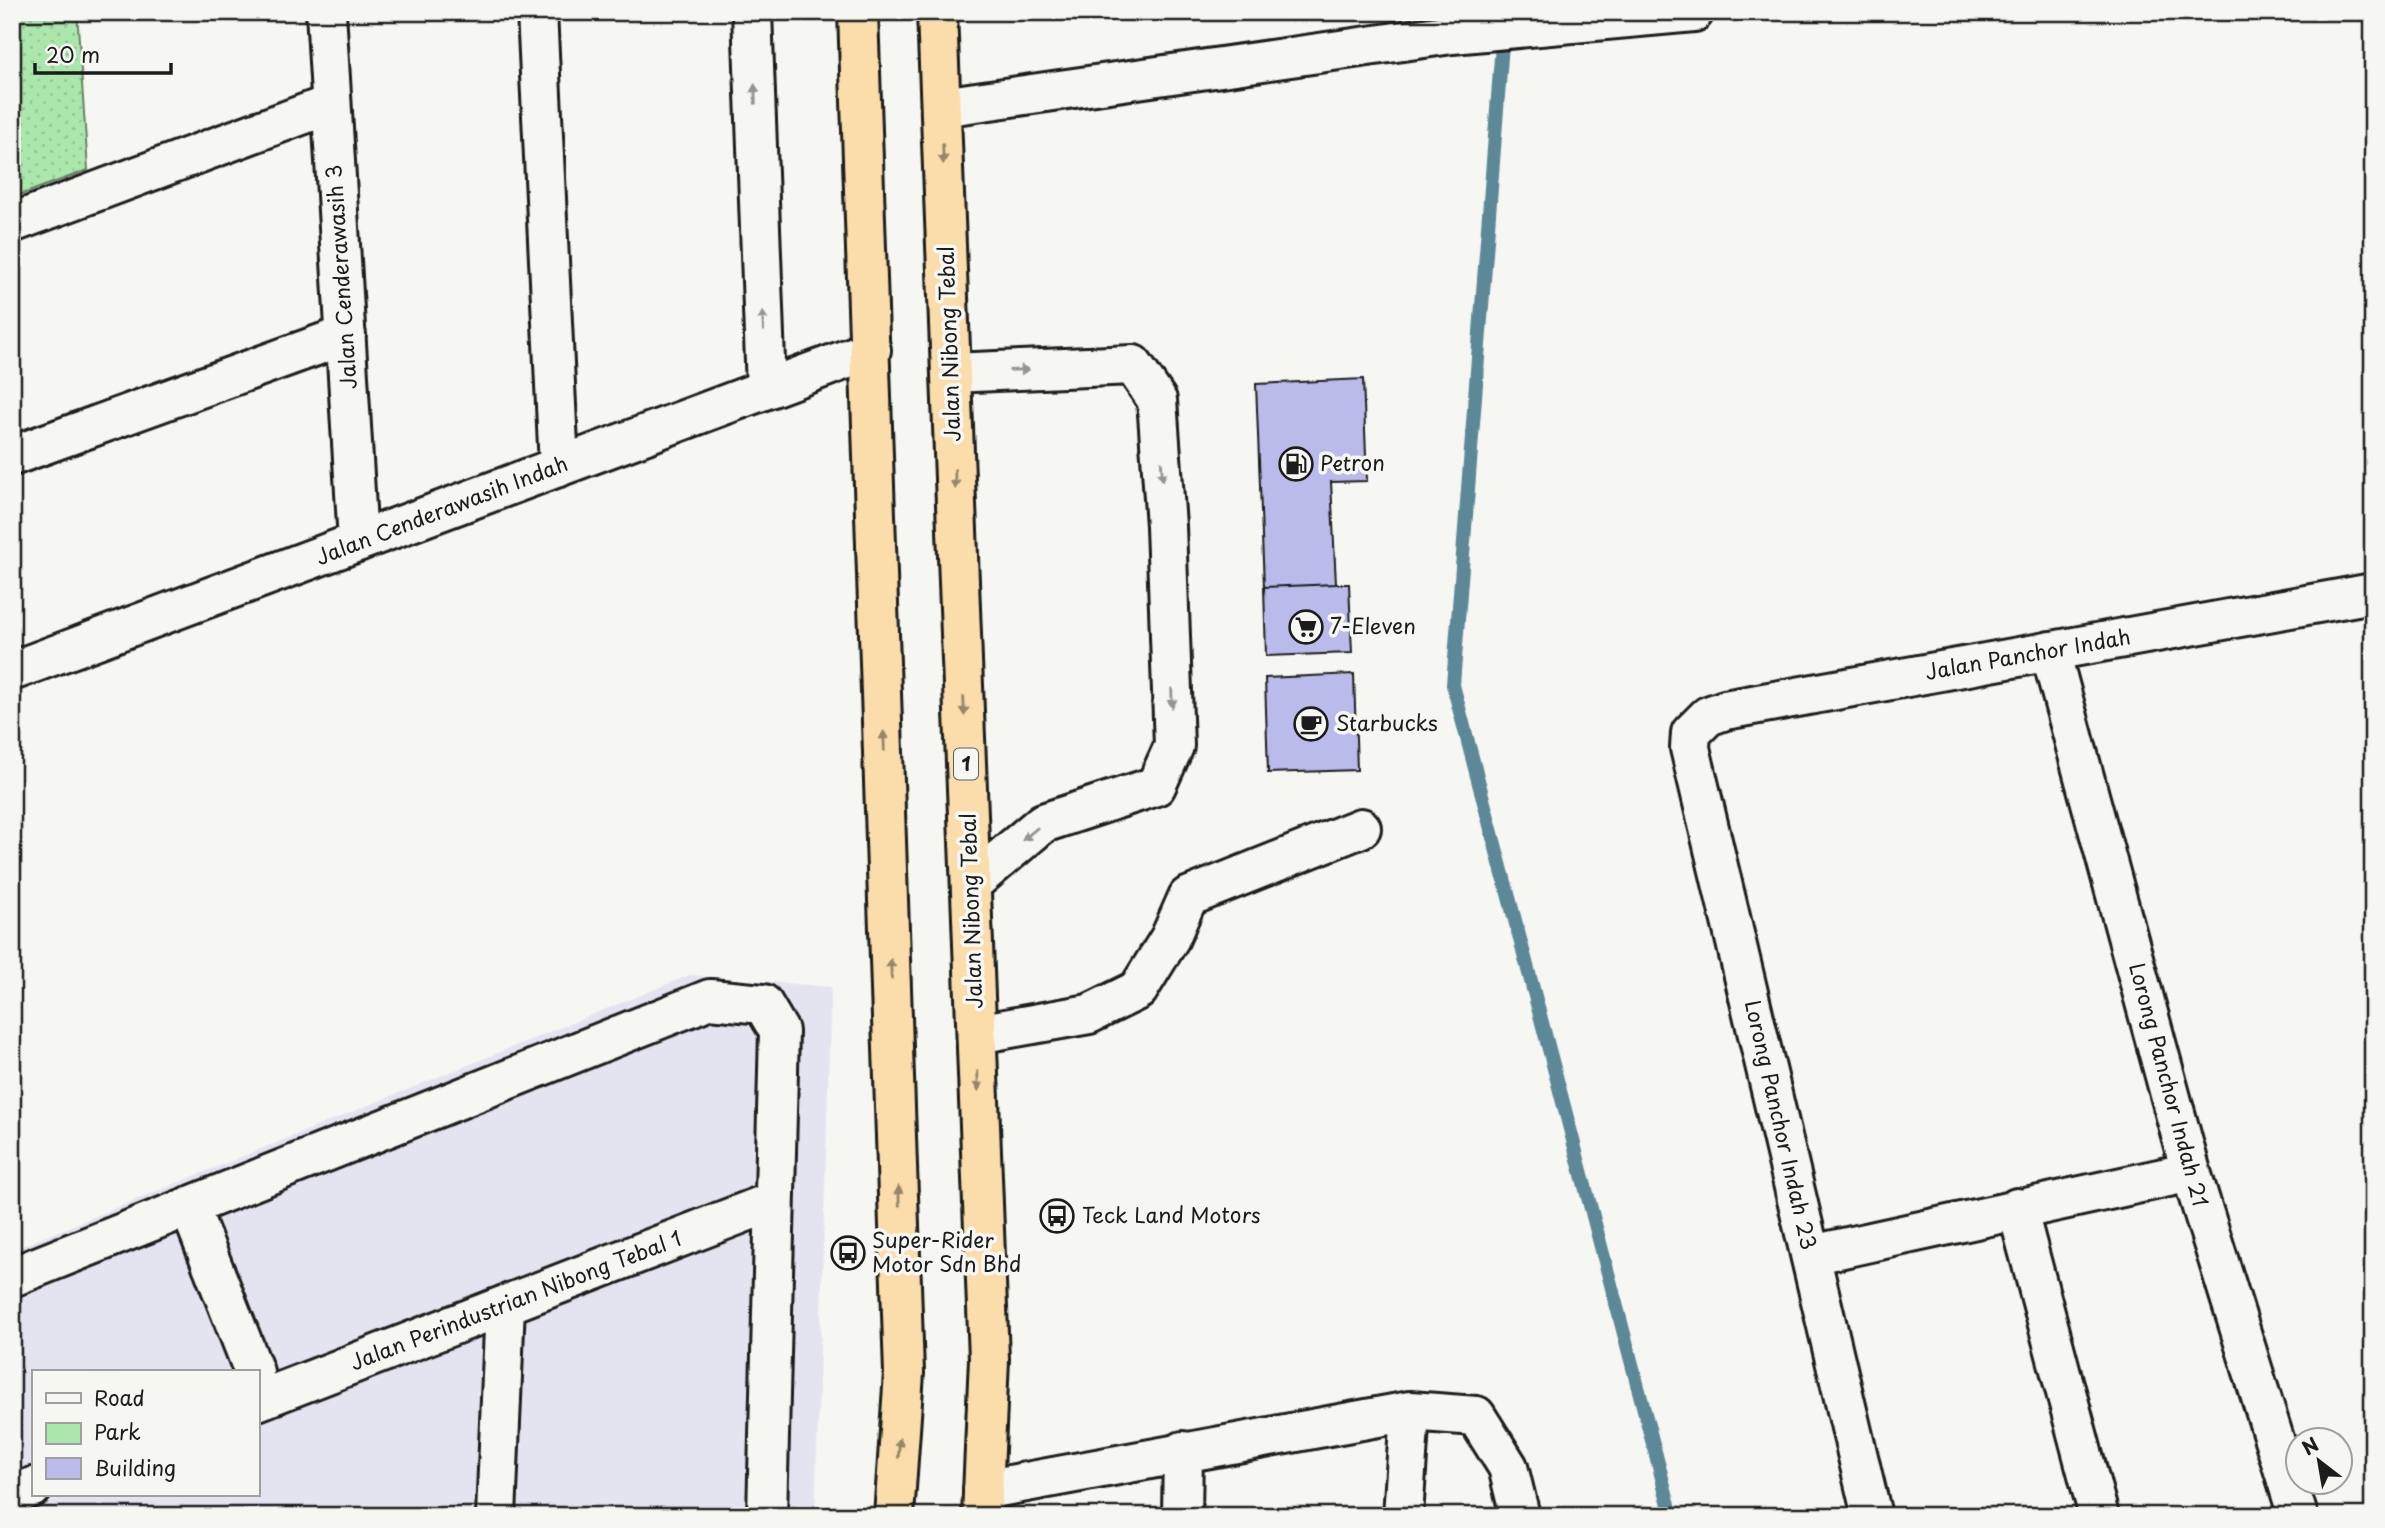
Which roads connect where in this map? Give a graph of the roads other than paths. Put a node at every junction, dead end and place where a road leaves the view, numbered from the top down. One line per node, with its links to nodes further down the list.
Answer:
1 (326, 12): 7 (street, Jalan Cenderawasih 3)
2 (537, 12): 15 (street)
3 (752, 12): 13 (street, one-way to 3)
4 (858, 12): 11 (highway)
5 (937, 12): 8 (highway, Jalan Nibong Tebal / 1)
6 (1694, 12): 8 (street)
7 (331, 104): 9 (street); 10 (street, Jalan Cenderawasih 3)
8 (941, 107): 12 (highway, Jalan Nibong Tebal / 1, one-way to 12)
9 (12, 223)
10 (346, 335): 14 (street); 16 (street, Jalan Cenderawasih 3)
11 (871, 350): 13 (street, Jalan Cenderawasih Indah); 41 (highway, one-way to 11)
12 (951, 373): 22 (highway, Jalan Nibong Tebal / 1, one-way to 22); 22 (street, one-way to 22)
13 (766, 389): 15 (street, Jalan Cenderawasih Indah)
14 (12, 456)
15 (559, 467): 16 (street, Jalan Cenderawasih Indah)
16 (358, 542): 19 (street, Jalan Cenderawasih Indah)
17 (2373, 593): 18 (street, Jalan Panchor Indah)
18 (2050, 651): 20 (street, Jalan Panchor Indah); 24 (street, Lorong Panchor Indah 21)
19 (12, 671)
20 (1691, 733): 28 (street, Lorong Panchor Indah 23)
21 (1361, 828): 23 (street)
22 (971, 884): 23 (highway, Jalan Nibong Tebal / 1)
23 (977, 1034): 38 (highway, Jalan Nibong Tebal / 1, one-way to 38)
24 (2191, 1172): 27 (street); 48 (street, Lorong Panchor Indah 21)
25 (774, 1201): 26 (street); 30 (street, Jalan Perindustrian Nibong Tebal 1); 40 (street)
26 (189, 1206): 29 (street); 31 (street)
27 (2017, 1209): 28 (street); 47 (street)
28 (1811, 1255): 46 (street, Lorong Panchor Indah 23)
29 (12, 1277)
30 (505, 1306): 32 (street, Jalan Perindustrian Nibong Tebal 1); 39 (street)
31 (251, 1370)
32 (259, 1388)
33 (1410, 1410): 34 (street); 35 (street); 43 (street)
34 (1183, 1451): 38 (street); 42 (street)
35 (1508, 1466): 44 (street); 45 (street)
36 (32, 1487): 37 (street)
37 (12, 1495)
38 (983, 1503)
39 (496, 1516)
40 (766, 1516)
41 (894, 1516)
42 (1182, 1516)
43 (1403, 1516)
44 (1500, 1516)
45 (1520, 1516)
46 (1872, 1516)
47 (2099, 1516)
48 (2298, 1516)

